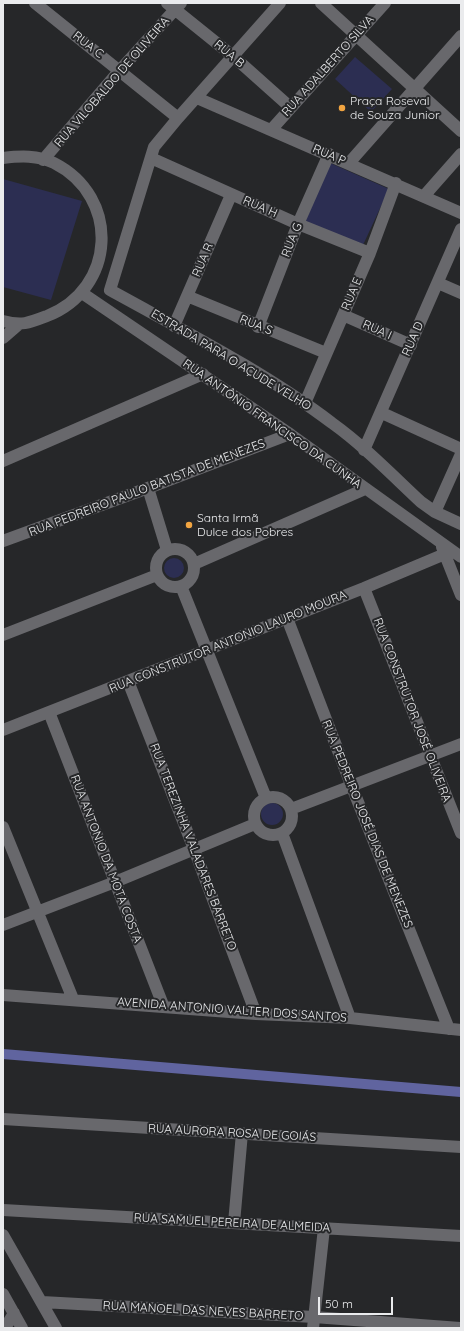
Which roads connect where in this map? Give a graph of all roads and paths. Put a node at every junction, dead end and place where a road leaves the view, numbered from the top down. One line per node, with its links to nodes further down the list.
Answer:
1 (35, 3): 9 (street, RUA C)
2 (280, 3): 8 (street)
3 (321, 3): 6 (street)
4 (385, 3): 6 (street, RUA ADALBERTO SILVA)
5 (175, 5): 8 (street, RUA B); 9 (street, RUA VILOBALDO DE OLIVEIRA)
6 (356, 34): 10 (street); 12 (street, RUA ADALBERTO SILVA)
7 (461, 36): 10 (street)
8 (234, 57): 11 (street); 12 (street, RUA B)
9 (120, 70): 13 (street, RUA C); 20 (street, RUA VILOBALDO DE OLIVEIRA)
10 (414, 89): 15 (street); 21 (street)
11 (197, 98): 13 (street); 14 (street, RUA P)
12 (290, 107): 14 (street, RUA ADALBERTO SILVA)
13 (178, 118): 19 (street)
14 (271, 130): 16 (street, RUA P)
15 (461, 130)
16 (329, 154): 21 (street, RUA P); 26 (street, RUA G)
17 (461, 154): 24 (street)
18 (3, 158): 20 (street)
19 (151, 158): 23 (street, RUA H); 36 (street, ESTRADA PARA O AÇUDE VELHO)
20 (43, 160): 30 (street)
21 (349, 163): 22 (street, RUA P)
22 (396, 183): 24 (street, RUA P); 28 (street, RUA E)
23 (231, 195): 26 (street, RUA H); 32 (street, RUA R)
24 (424, 196): 25 (street, RUA P)
25 (461, 213)
26 (298, 224): 28 (street, RUA H); 37 (street, RUA G)
27 (461, 228): 29 (street, RUA D)
28 (370, 252): 33 (street, RUA E)
29 (438, 283): 31 (street); 39 (street, RUA D)
30 (82, 293): 35 (street); 41 (street, RUA ANTÔNIO FRANCISCO DA CUNHA)
31 (461, 293)
32 (187, 296): 36 (street, RUA R); 37 (street, RUA S)
33 (343, 315): 39 (street, RUA I); 40 (street, RUA E)
34 (3, 321): 35 (street)
35 (18, 325): 38 (street)
36 (174, 326): 42 (street, ESTRADA PARA O AÇUDE VELHO)
37 (258, 327): 40 (street, RUA S)
38 (3, 338)
39 (411, 345): 43 (street, RUA D)
40 (326, 353): 42 (street, RUA E)
41 (203, 374): 44 (street, RUA ANTÔNIO FRANCISCO DA CUNHA); 48 (street)
42 (305, 403): 46 (street, ESTRADA PARA O AÇUDE VELHO)
43 (382, 413): 45 (street); 46 (street, RUA D)
44 (290, 434): 49 (street, RUA PEDREIRO PAULO BATISTA DE MENEZES); 50 (street, RUA ANTÔNIO FRANCISCO DA CUNHA)
45 (461, 449)
46 (364, 450): 51 (street, ESTRADA PARA O AÇUDE VELHO)
47 (461, 454): 51 (street)
48 (3, 461)
49 (148, 488): 53 (street, RUA PEDREIRO PAULO BATISTA DE MENEZES); 54 (street)
50 (365, 489): 55 (street, RUA ANTÔNIO FRANCISCO DA CUNHA); 56 (street)
51 (435, 512): 52 (street, ESTRADA PARA O AÇUDE VELHO)
52 (461, 524)
53 (3, 541)
54 (167, 550): 56 (street); 57 (street)
55 (450, 551): 59 (street, RUA CONSTRUTOR ANTONIO LAURO MOURA); 60 (street)
56 (194, 564): 58 (street)
57 (157, 575): 58 (street); 62 (street)
58 (181, 586): 63 (street)
59 (364, 588): 61 (street, RUA CONSTRUTOR ANTONIO LAURO MOURA); 68 (street, RUA CONSTRUTOR JOSÉ OLIVEIRA)
60 (461, 595)
61 (287, 618): 63 (street, RUA CONSTRUTOR ANTONIO LAURO MOURA); 69 (street, RUA PEDREIRO JOSÉ DIAS DE MENEZES)
62 (3, 635)
63 (207, 649): 64 (street, RUA CONSTRUTOR ANTONIO LAURO MOURA); 70 (street)
64 (128, 681): 65 (street, RUA CONSTRUTOR ANTONIO LAURO MOURA); 76 (street, RUA TEREZINHA VALADARES BARRETO)
65 (49, 712): 66 (street, RUA CONSTRUTOR ANTONIO LAURO MOURA); 77 (street, RUA ANTONIO DA MOTA COSTA)
66 (3, 730)
67 (461, 744): 68 (street)
68 (430, 757): 69 (street); 75 (street, RUA CONSTRUTOR JOSÉ OLIVEIRA)
69 (352, 787): 71 (street); 85 (street, RUA PEDREIRO JOSÉ DIAS DE MENEZES)
70 (266, 798): 71 (street); 72 (street)
71 (291, 810): 74 (street)
72 (255, 824): 74 (street); 76 (street)
73 (3, 827): 78 (street)
74 (282, 833): 84 (street)
75 (461, 833)
76 (194, 849): 77 (street); 83 (street, RUA TEREZINHA VALADARES BARRETO)
77 (115, 882): 78 (street); 82 (street, RUA ANTONIO DA MOTA COSTA)
78 (36, 912): 79 (street); 81 (street)
79 (3, 925)
80 (3, 995): 81 (street, AVENIDA ANTONIO VALTER DOS SANTOS)
81 (72, 999): 82 (street, AVENIDA ANTONIO VALTER DOS SANTOS)
82 (163, 1006): 83 (street, AVENIDA ANTONIO VALTER DOS SANTOS)
83 (256, 1014): 84 (street, AVENIDA ANTONIO VALTER DOS SANTOS)
84 (350, 1018): 85 (street, AVENIDA ANTONIO VALTER DOS SANTOS)
85 (449, 1029): 86 (street, AVENIDA ANTONIO VALTER DOS SANTOS)
86 (461, 1030)
87 (3, 1119): 88 (street, RUA AURORA ROSA DE GOIÁS)
88 (242, 1133): 89 (street, RUA AURORA ROSA DE GOIÁS); 91 (street)
89 (461, 1147)
90 (3, 1210): 91 (street, RUA SAMUEL PEREIRA DE ALMEIDA)
91 (234, 1223): 92 (street, RUA SAMUEL PEREIRA DE ALMEIDA)
92 (324, 1228): 94 (street, RUA SAMUEL PEREIRA DE ALMEIDA); 98 (street)
93 (3, 1234): 96 (street)
94 (461, 1236)
95 (3, 1294): 97 (street)
96 (42, 1302): 98 (street, RUA MANOEL DAS NEVES BARRETO); 101 (street)
97 (14, 1314): 99 (street); 100 (street)
98 (314, 1322): 102 (street, RUA MANOEL DAS NEVES BARRETO)
99 (5, 1328)
100 (22, 1328)
101 (56, 1328)
102 (460, 1328)

